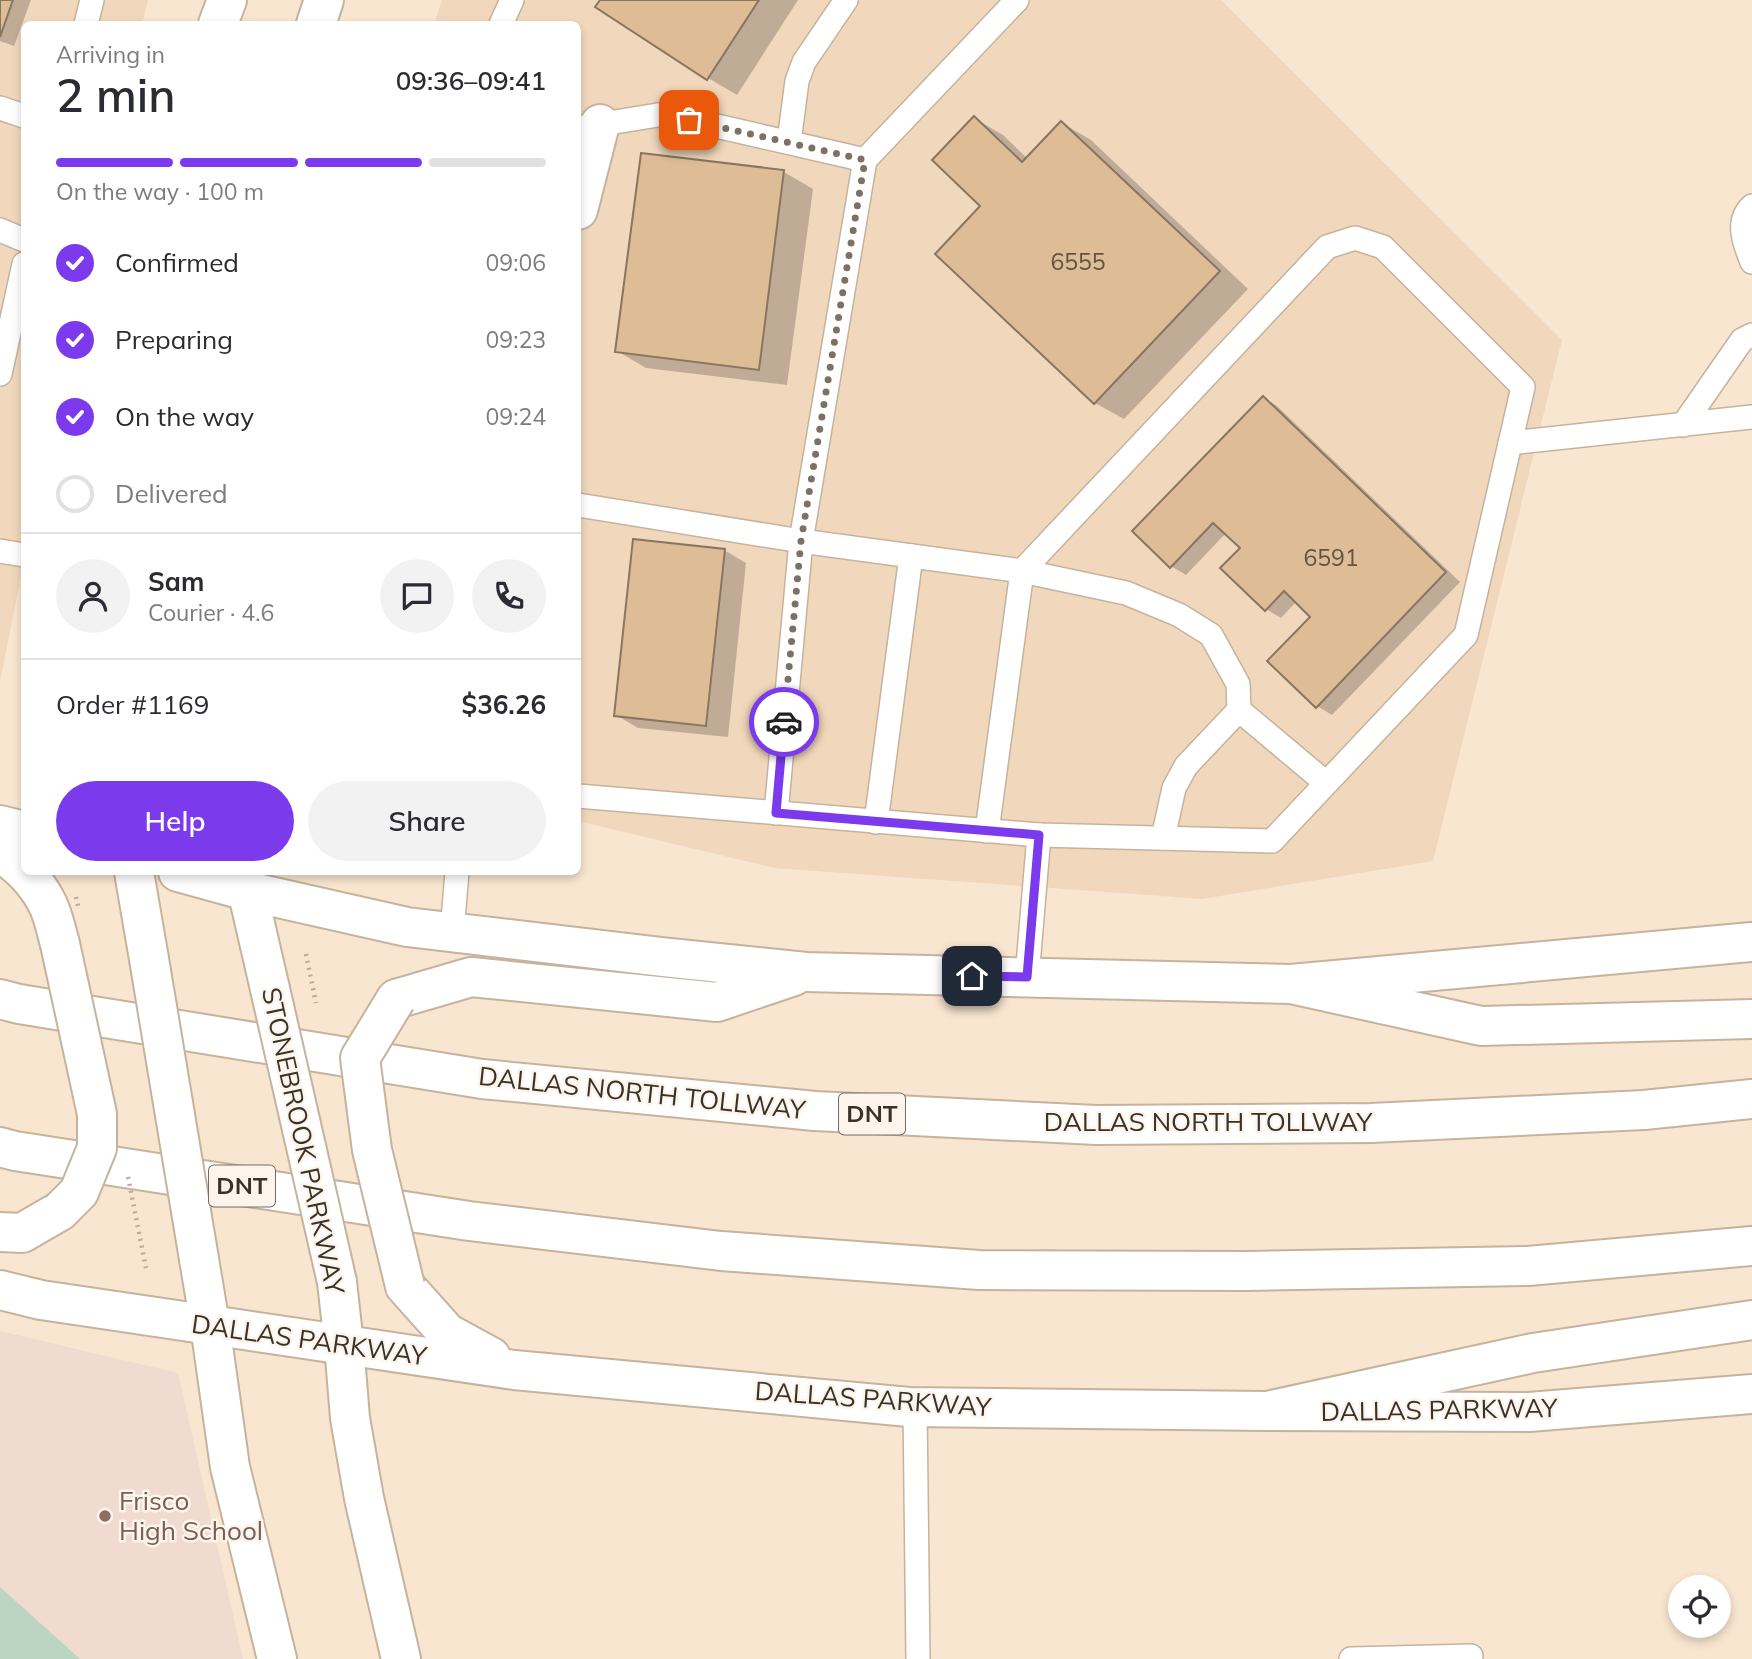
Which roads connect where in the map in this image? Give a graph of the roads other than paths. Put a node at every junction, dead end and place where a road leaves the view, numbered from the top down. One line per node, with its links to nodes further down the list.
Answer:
1 (92, 0): 7 (lane)
2 (227, 0): 8 (main road)
3 (324, 0): 9 (main road)
4 (512, 0): 10 (lane)
5 (846, 0): 14 (lane)
6 (1017, 0): 15 (lane)
7 (87, 21)
8 (219, 21)
9 (317, 21)
10 (502, 21)
11 (0, 108): 12 (lane)
12 (21, 115)
13 (589, 126): 14 (lane); 16 (main road)
14 (789, 142): 15 (lane)
15 (865, 160): 28 (lane)
16 (581, 187)
17 (1752, 206): 20 (lane)
18 (0, 230): 19 (lane)
19 (21, 239)
20 (1752, 262)
21 (21, 278): 23 (lane)
22 (1752, 335): 25 (lane)
23 (0, 374)
24 (1752, 417): 25 (lane)
25 (1683, 425): 26 (lane)
26 (1510, 443): 32 (lane); 34 (lane)
27 (581, 505): 28 (lane)
28 (801, 541): 31 (lane); 36 (lane)
29 (0, 551): 30 (lane)
30 (21, 554)
31 (911, 556): 32 (lane); 37 (lane)
32 (1022, 571): 33 (lane); 40 (lane)
33 (1239, 710): 34 (lane); 42 (lane)
34 (1326, 783): 42 (lane)
35 (581, 796): 36 (lane)
36 (776, 813): 37 (lane)
37 (876, 822): 40 (lane)
38 (0, 825): 39 (main road)
39 (21, 830)
40 (987, 831): 41 (lane)
41 (1039, 835): 42 (lane); 53 (lane)
42 (1163, 838)
43 (0, 853): 44 (main road, bridge)
44 (21, 869)
45 (27, 875): 59 (main road, bridge)
46 (135, 875): 63 (main road, bridge)
47 (200, 875): 49 (main road)
48 (457, 875): 50 (lane)
49 (245, 881): 50 (main road); 64 (main road, STONEBROOK PARKWAY, bridge)
50 (452, 932): 52 (main road)
51 (1752, 943): 54 (main road)
52 (806, 972): 53 (main road); 65 (main road, bridge)
53 (1027, 977): 54 (main road)
54 (1291, 984): 56 (main road)
55 (0, 999): 57 (main road, DALLAS NORTH TOLLWAY / DNT)
56 (1752, 1019)
57 (1752, 1099)
58 (0, 1147): 60 (main road, DNT)
59 (0, 1232)
60 (1752, 1246)
61 (0, 1290): 63 (main road, DALLAS PARKWAY)
62 (1752, 1320): 68 (main road)
63 (210, 1325): 64 (main road, DALLAS PARKWAY); 70 (main road)
64 (344, 1345): 65 (main road, DALLAS PARKWAY); 71 (main road, STONEBROOK PARKWAY)
65 (514, 1370): 67 (main road, DALLAS PARKWAY)
66 (1752, 1394): 68 (main road, DALLAS PARKWAY)
67 (915, 1406): 68 (main road, DALLAS PARKWAY); 72 (lane)
68 (1267, 1412)
69 (1471, 1656): 73 (lane)
70 (277, 1659)
71 (401, 1659)
72 (918, 1659)
73 (1351, 1659)

